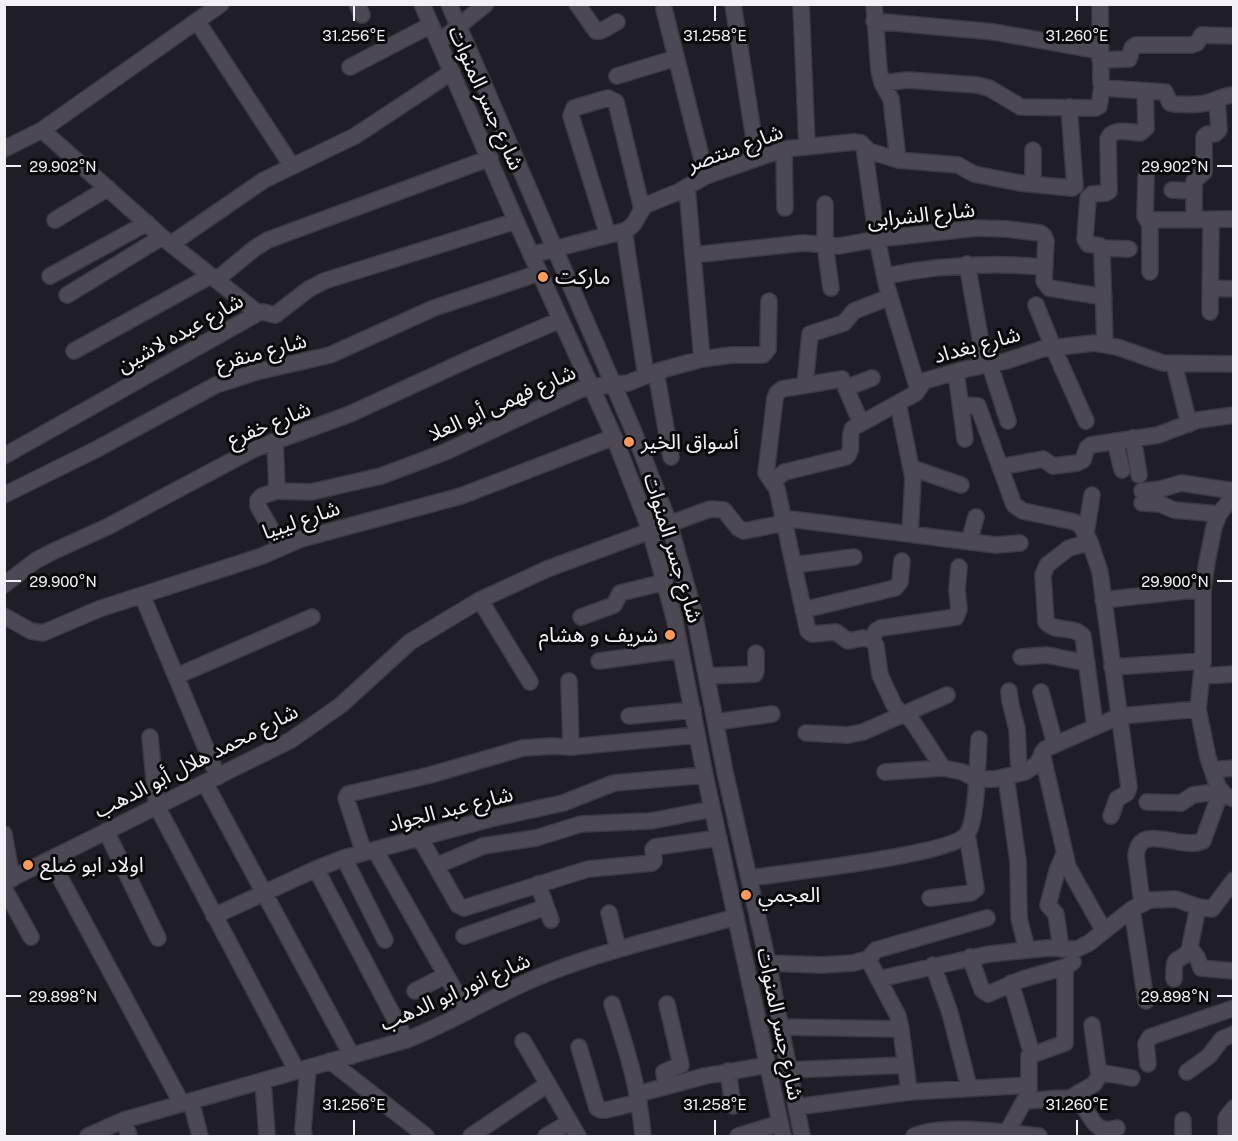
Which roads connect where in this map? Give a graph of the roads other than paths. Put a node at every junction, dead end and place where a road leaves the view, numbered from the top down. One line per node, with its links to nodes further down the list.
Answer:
1 (221, 4): 11 (street)
2 (422, 4): 14 (street, شارع جسر المنوات)
3 (449, 4): 15 (street, شارع جسر المنوات)
4 (486, 4): 15 (street)
5 (577, 4): 13 (street)
6 (733, 4): 36 (street)
7 (801, 4): 30 (street)
8 (874, 4): 12 (street)
9 (1100, 4): 18 (street)
10 (664, 9): 19 (street)
11 (197, 21): 29 (street); 38 (street)
12 (874, 21): 18 (street); 23 (street)
13 (617, 22)
14 (431, 25): 17 (street, شارع جسر المنوات); 20 (street)
15 (459, 26): 17 (street); 62 (street, شارع جسر المنوات)
16 (1233, 36): 18 (street)
17 (439, 42): 21 (street, شارع جسر المنوات)
18 (1101, 55): 24 (street)
19 (676, 58): 22 (street); 39 (street)
20 (350, 67)
21 (452, 72): 35 (street, شارع جسر المنوات); 38 (street)
22 (617, 76)
23 (882, 83): 28 (street); 37 (street)
24 (1102, 87): 25 (street); 28 (street)
25 (1145, 91): 27 (street); 61 (street)
26 (1233, 94): 27 (street)
27 (1216, 99): 45 (street)
28 (1069, 107): 41 (street, شارع منتصر)
29 (42, 130): 32 (street); 43 (street)
30 (807, 146): 31 (street, شارع منتصر); 33 (street, شارع منتصر)
31 (864, 147): 37 (street, شارع منتصر); 58 (street)
32 (4, 149)
33 (784, 149): 36 (street, شارع منتصر); 47 (street)
34 (1033, 150): 41 (street)
35 (489, 158): 51 (street, شارع جسر المنوات); 72 (street)
36 (757, 158): 39 (street, شارع منتصر)
37 (898, 160): 41 (street, شارع منتصر)
38 (292, 166): 59 (street)
39 (706, 176): 42 (street, شارع منتصر)
40 (1146, 177): 54 (street)
41 (1033, 184)
42 (687, 187): 48 (street, شارع منتصر); 65 (street)
43 (108, 188): 49 (street); 55 (street)
44 (1172, 190): 45 (street)
45 (1194, 191): 52 (street)
46 (825, 204): 60 (street)
47 (785, 208)
48 (642, 209): 56 (street, شارع منتصر); 57 (street)
49 (55, 219)
50 (1233, 219): 53 (street)
51 (516, 220): 64 (street, شارع جسر المنوات); 82 (street, شارع عبده لاشين)
52 (1194, 220): 53 (street); 54 (street)
53 (1211, 220): 74 (street)
54 (1150, 221): 68 (street)
55 (147, 223): 59 (street); 70 (street)
56 (624, 231): 57 (street); 92 (street)
57 (608, 235): 62 (street)
58 (877, 239): 60 (street, شارع الشرابى); 67 (street, شارع الشرابى); 71 (street)
59 (166, 240): 72 (street); 76 (street)
60 (825, 245): 65 (street, شارع الشرابى); 73 (street)
61 (1099, 247): 63 (street); 78 (street)
62 (555, 249): 64 (street); 94 (street, شارع جسر المنوات)
63 (1129, 249)
64 (531, 255): 69 (street, شارع جسر المنوات)
65 (693, 255): 87 (street)
66 (967, 264): 67 (street); 71 (street); 90 (street)
67 (1045, 267): 78 (street, شارع الشرابى)
68 (1150, 272)
69 (539, 273): 83 (street, شارع جسر المنوات); 121 (street, شارع منقرع)
70 (50, 276)
71 (885, 276): 77 (street)
72 (213, 278): 82 (street); 86 (street)
73 (831, 288)
74 (1210, 288): 75 (street); 81 (street)
75 (1233, 289)
76 (67, 295)
77 (890, 297): 95 (street); 98 (street)
78 (1104, 297): 84 (street)
79 (769, 301): 87 (street, شارع فهمى أبو العلا)
80 (1036, 305): 85 (street)
81 (1210, 312)
82 (258, 313): 111 (street, شارع عبده لاشين)
83 (560, 320): 96 (street, شارع جسر المنوات); 109 (street, شارع خفرع)
84 (1105, 345): 85 (street, شارع بغداد); 88 (street, شارع بغداد)
85 (1053, 347): 90 (street, شارع بغداد); 102 (street)
86 (74, 351)
87 (702, 359): 92 (street, شارع فهمى أبو العلا)
88 (1174, 364): 89 (street, شارع بغداد); 105 (street)
89 (1233, 364)
90 (988, 365): 91 (street, شارع بغداد); 103 (street)
91 (956, 372): 98 (street, شارع بغداد); 100 (street)
92 (651, 374): 94 (street, شارع فهمى أبو العلا); 112 (street)
93 (872, 378): 97 (street)
94 (612, 385): 96 (street, شارع فهمى أبو العلا); 126 (street, شارع جسر المنوات)
95 (805, 385): 97 (street); 116 (street)
96 (591, 386): 106 (street, شارع جسر المنوات); 119 (street, شارع فهمى أبو العلا)
97 (846, 388): 104 (street)
98 (918, 389): 99 (street, شارع بغداد)
99 (898, 403): 104 (street, شارع بغداد); 114 (street)
100 (962, 405): 108 (street); 113 (street)
101 (1233, 415): 105 (street)
102 (1086, 421)
103 (1008, 422)
104 (861, 423): 116 (street)
105 (1189, 424): 107 (street)
106 (614, 437): 127 (street, شارع جسر المنوات); 132 (street, شارع ليبيا)
107 (1133, 438): 110 (street); 118 (street)
108 (965, 439)
109 (275, 441): 119 (street); 138 (street, شارع خفرع)
110 (1115, 441): 113 (street); 115 (street)
111 (4, 456)
112 (671, 457)
113 (1000, 467): 129 (street)
114 (912, 468): 117 (street); 128 (street)
115 (1122, 470)
116 (772, 481): 125 (street)
117 (961, 485)
118 (1141, 490): 120 (street); 123 (street)
119 (277, 491): 132 (street)
120 (1233, 491): 123 (street)
121 (4, 495)
122 (1092, 495): 129 (street)
123 (1220, 514): 139 (street)
124 (976, 517): 130 (street)
125 (783, 521): 126 (street); 128 (street); 135 (street)
126 (669, 523): 127 (street, شارع محمد هلال أبو الدهب); 157 (street, شارع جسر المنوات)
127 (650, 530): 137 (street, شارع جسر المنوات); 141 (street, شارع محمد هلال أبو الدهب)
128 (910, 534): 130 (street)
129 (1088, 538): 142 (street); 152 (street)
130 (969, 542): 131 (street)
131 (1020, 543)
132 (281, 547): 140 (street, شارع ليبيا)
133 (854, 557): 135 (street)
134 (902, 561): 143 (street)
135 (794, 565): 143 (street)
136 (959, 567): 147 (street)
137 (665, 582): 146 (street); 148 (street, شارع جسر المنوات)
138 (4, 585)
139 (1203, 589): 142 (street); 154 (street)
140 (142, 595): 144 (street, شارع ليبيا); 156 (street)
141 (480, 600): 159 (street); 185 (street, شارع محمد هلال أبو الدهب)
142 (1103, 600): 153 (street)
143 (803, 610): 147 (street)
144 (4, 615)
145 (312, 616): 156 (street)
146 (581, 617)
147 (872, 640): 166 (street)
148 (680, 650): 151 (street); 164 (street, شارع جسر المنوات)
149 (756, 653): 157 (street)
150 (1021, 657): 152 (street)
151 (599, 660)
152 (1087, 663): 170 (street)
153 (1112, 667): 154 (street); 168 (street)
154 (1202, 668): 155 (street); 163 (street)
155 (1233, 674)
156 (177, 676): 185 (street)
157 (707, 676): 169 (street, شارع جسر المنوات)
158 (569, 681): 176 (street)
159 (530, 682)
160 (1009, 691): 182 (street)
161 (1041, 692): 175 (street)
162 (947, 695): 166 (street)
163 (1198, 709): 168 (street); 180 (street)
164 (693, 710): 167 (street); 172 (street, شارع جسر المنوات)
165 (772, 714): 169 (street)
166 (904, 715): 171 (street); 178 (street)
167 (629, 716)
168 (1120, 716): 170 (street); 190 (street)
169 (716, 722): 202 (street, شارع جسر المنوات)
170 (1095, 726): 175 (street)
171 (806, 733)
172 (698, 735): 176 (street); 183 (street, شارع جسر المنوات)
173 (150, 737): 188 (street)
174 (979, 739): 184 (street)
175 (1055, 744): 177 (street)
176 (570, 747): 196 (street)
177 (1042, 753): 182 (street); 197 (street)
178 (943, 768): 181 (street); 184 (street)
179 (1233, 768): 180 (street)
180 (1212, 770): 186 (street)
181 (885, 772)
182 (1012, 775): 184 (street); 224 (street)
183 (705, 776): 189 (street, شارع جسر المنوات); 194 (street, شارع عبد الجواد)
184 (976, 779): 193 (street)
185 (211, 780): 188 (street, شارع محمد هلال أبو الدهب); 206 (street)
186 (1227, 795): 187 (street); 209 (street)
187 (1147, 802)
188 (158, 806): 191 (street, شارع محمد هلال أبو الدهب); 212 (street)
189 (712, 809): 195 (street, شارع جسر المنوات); 200 (street)
190 (1111, 816)
191 (106, 831): 199 (street, شارع محمد هلال أبو الدهب); 218 (street)
192 (4, 834): 204 (street)
193 (967, 834): 202 (street); 207 (street)
194 (420, 838): 196 (street, شارع عبد الجواد); 200 (street)
195 (719, 838): 205 (street); 213 (street, شارع جسر المنوات)
196 (370, 851): 198 (street, شارع عبد الجواد); 231 (street)
197 (1064, 854): 215 (street); 223 (street)
198 (344, 858): 201 (street, شارع عبد الجواد); 219 (street)
199 (51, 859): 204 (street, شارع محمد هلال أبو الدهب); 269 (street)
200 (436, 866): 205 (street)
201 (316, 869): 206 (street, شارع عبد الجواد); 245 (street)
202 (749, 878): 227 (street, شارع جسر المنوات)
203 (1233, 880): 208 (street)
204 (7, 883): 217 (street)
205 (538, 884): 216 (street)
206 (263, 893): 212 (street, شارع عبد الجواد); 249 (street)
207 (930, 898)
208 (1227, 898): 210 (street)
209 (1137, 906): 210 (street); 215 (street); 236 (street)
210 (1198, 908): 221 (street)
211 (609, 914): 222 (street)
212 (214, 916): 254 (street)
213 (736, 917): 222 (street, شارع انور ابو الدهب); 252 (street, شارع جسر المنوات)
214 (987, 918): 226 (street)
215 (1104, 931): 220 (street)
216 (464, 936)
217 (31, 937)
218 (158, 938)
219 (385, 940)
220 (1083, 947): 223 (street); 229 (street)
221 (1190, 948): 230 (street); 233 (street)
222 (618, 949): 240 (street, شارع انور ابو الدهب)
223 (1061, 949): 224 (street)
224 (1027, 950): 225 (street)
225 (970, 957): 228 (street); 234 (street)
226 (868, 959): 227 (street); 232 (street)
227 (768, 963): 242 (street, شارع جسر المنوات)
228 (933, 965): 232 (street); 264 (street)
229 (1065, 967): 234 (street); 241 (street)
230 (1233, 971)
231 (446, 975): 235 (street); 240 (street)
232 (879, 979): 243 (street)
233 (1174, 979)
234 (1011, 983): 248 (street)
235 (415, 991)
236 (1146, 1001)
237 (612, 1004): 266 (street)
238 (667, 1004): 263 (street)
239 (1233, 1008): 251 (street)
240 (467, 1012): 245 (street, شارع انور ابو الدهب)
241 (1066, 1026): 248 (street); 257 (street)
242 (781, 1027): 243 (street); 255 (street, شارع جسر المنوات)
243 (901, 1029): 253 (street)
244 (1233, 1034): 258 (street)
245 (406, 1041): 249 (street, شارع انور ابو الدهب)
246 (523, 1041): 261 (street)
247 (579, 1047): 266 (street)
248 (1032, 1054): 262 (street)
249 (352, 1056): 250 (street, شارع انور ابو الدهب)
250 (330, 1061): 254 (street, شارع انور ابو الدهب); 284 (street)
251 (1148, 1064)
252 (768, 1065): 256 (street); 277 (street, شارع جسر المنوات)
253 (905, 1065): 255 (street); 265 (street)
254 (302, 1069): 260 (street, شارع انور ابو الدهب); 283 (street)
255 (789, 1070): 271 (street, شارع جسر المنوات)
256 (728, 1071): 263 (street); 270 (street)
257 (1099, 1072): 259 (street); 267 (street)
258 (1187, 1072)
259 (1132, 1078)
260 (263, 1081): 269 (street, شارع انور ابو الدهب); 282 (street)
261 (548, 1084): 275 (street); 285 (street)
262 (1029, 1085): 264 (street); 268 (street)
263 (666, 1086): 266 (street)
264 (969, 1087): 265 (street)
265 (909, 1092): 271 (street)
266 (639, 1098): 288 (street)
267 (1070, 1098): 268 (street); 276 (street)
268 (1024, 1101): 278 (street)
269 (186, 1102): 273 (street, شارع انور ابو الدهب); 281 (street)
270 (734, 1106)
271 (796, 1107): 290 (street, شارع جسر المنوات)
272 (1233, 1108): 294 (street)
273 (124, 1120): 279 (street, شارع انور ابو الدهب); 280 (street)
274 (1183, 1120): 293 (street)
275 (570, 1122): 286 (street); 287 (street)
276 (1117, 1128)
277 (781, 1130): 289 (street)
278 (1006, 1134): 291 (street); 292 (street)
279 (88, 1137)
280 (129, 1137)
281 (200, 1137)
282 (267, 1137)
283 (304, 1137)
284 (426, 1137)
285 (471, 1137)
286 (546, 1137)
287 (578, 1137)
288 (643, 1137)
289 (738, 1137)
290 (802, 1137)
291 (914, 1137)
292 (1039, 1137)
293 (1183, 1137)
294 (1226, 1137)

